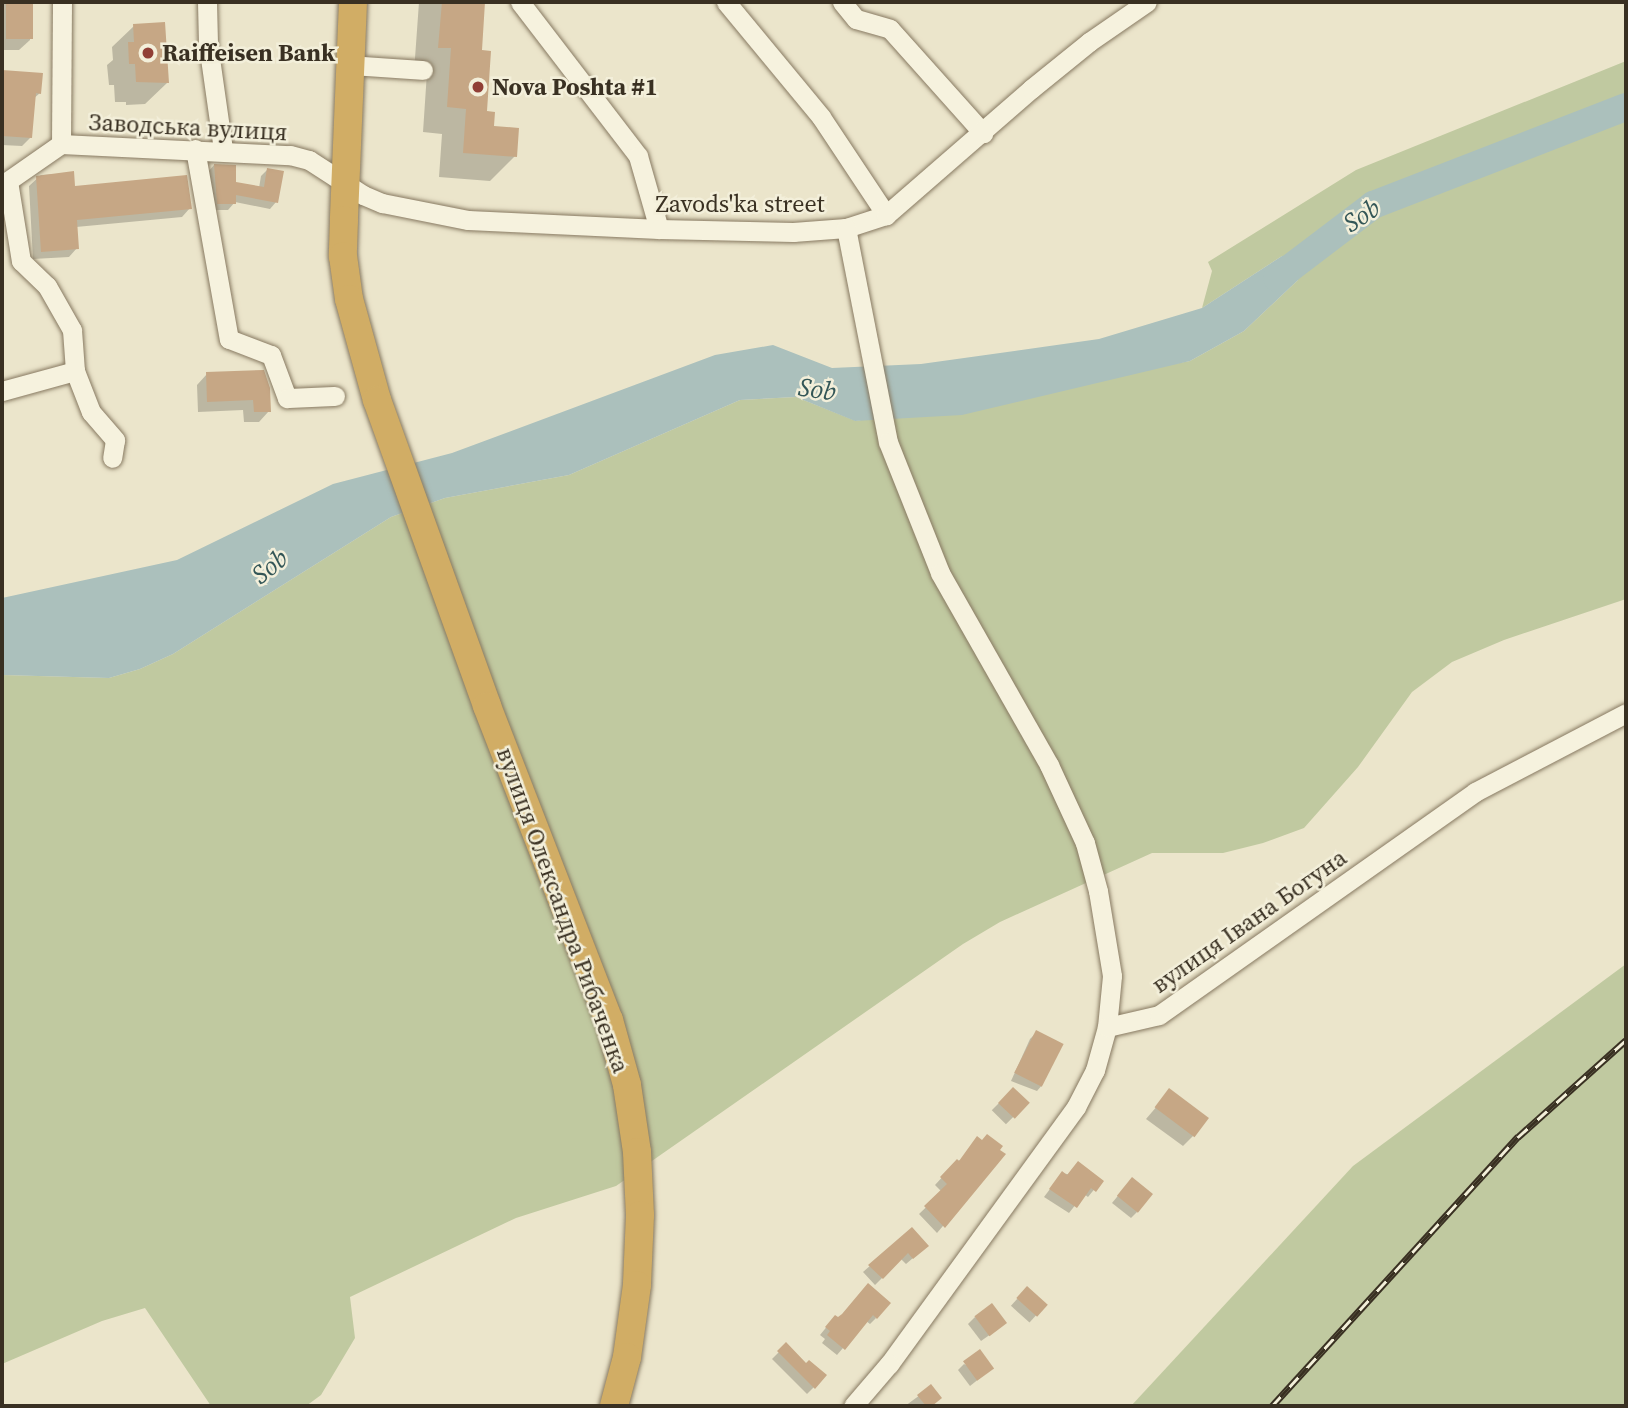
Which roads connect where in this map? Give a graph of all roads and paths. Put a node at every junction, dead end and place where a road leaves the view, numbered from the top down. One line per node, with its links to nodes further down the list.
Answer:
1 (62, 2): 11 (street)
2 (207, 2): 13 (street)
3 (354, 2): 8 (highway)
4 (520, 2): 18 (street)
5 (726, 2): 16 (street)
6 (842, 2): 10 (street)
7 (1147, 2): 10 (street, Zavods'ka street)
8 (350, 65): 9 (street); 15 (highway)
9 (423, 71)
10 (983, 133): 16 (street, Zavods'ka street)
11 (61, 144): 12 (street, Заводська вулиця); 14 (street)
12 (195, 149): 13 (street, Заводська вулиця); 21 (street)
13 (223, 150): 15 (street, Заводська вулиця)
14 (5, 183): 19 (street)
15 (346, 184): 18 (street, Zavods'ka street); 25 (highway, вулиця Олександра Рибаченка)
16 (886, 215): 17 (street, Zavods'ka street)
17 (846, 228): 18 (street, Zavods'ka street); 24 (street)
18 (659, 229)
19 (75, 371): 20 (street); 22 (street)
20 (2, 391)
21 (335, 396)
22 (112, 458)
23 (1626, 713): 24 (street, вулиця Івана Богуна)
24 (1107, 1027): 26 (street)
25 (614, 1406)
26 (853, 1406)

